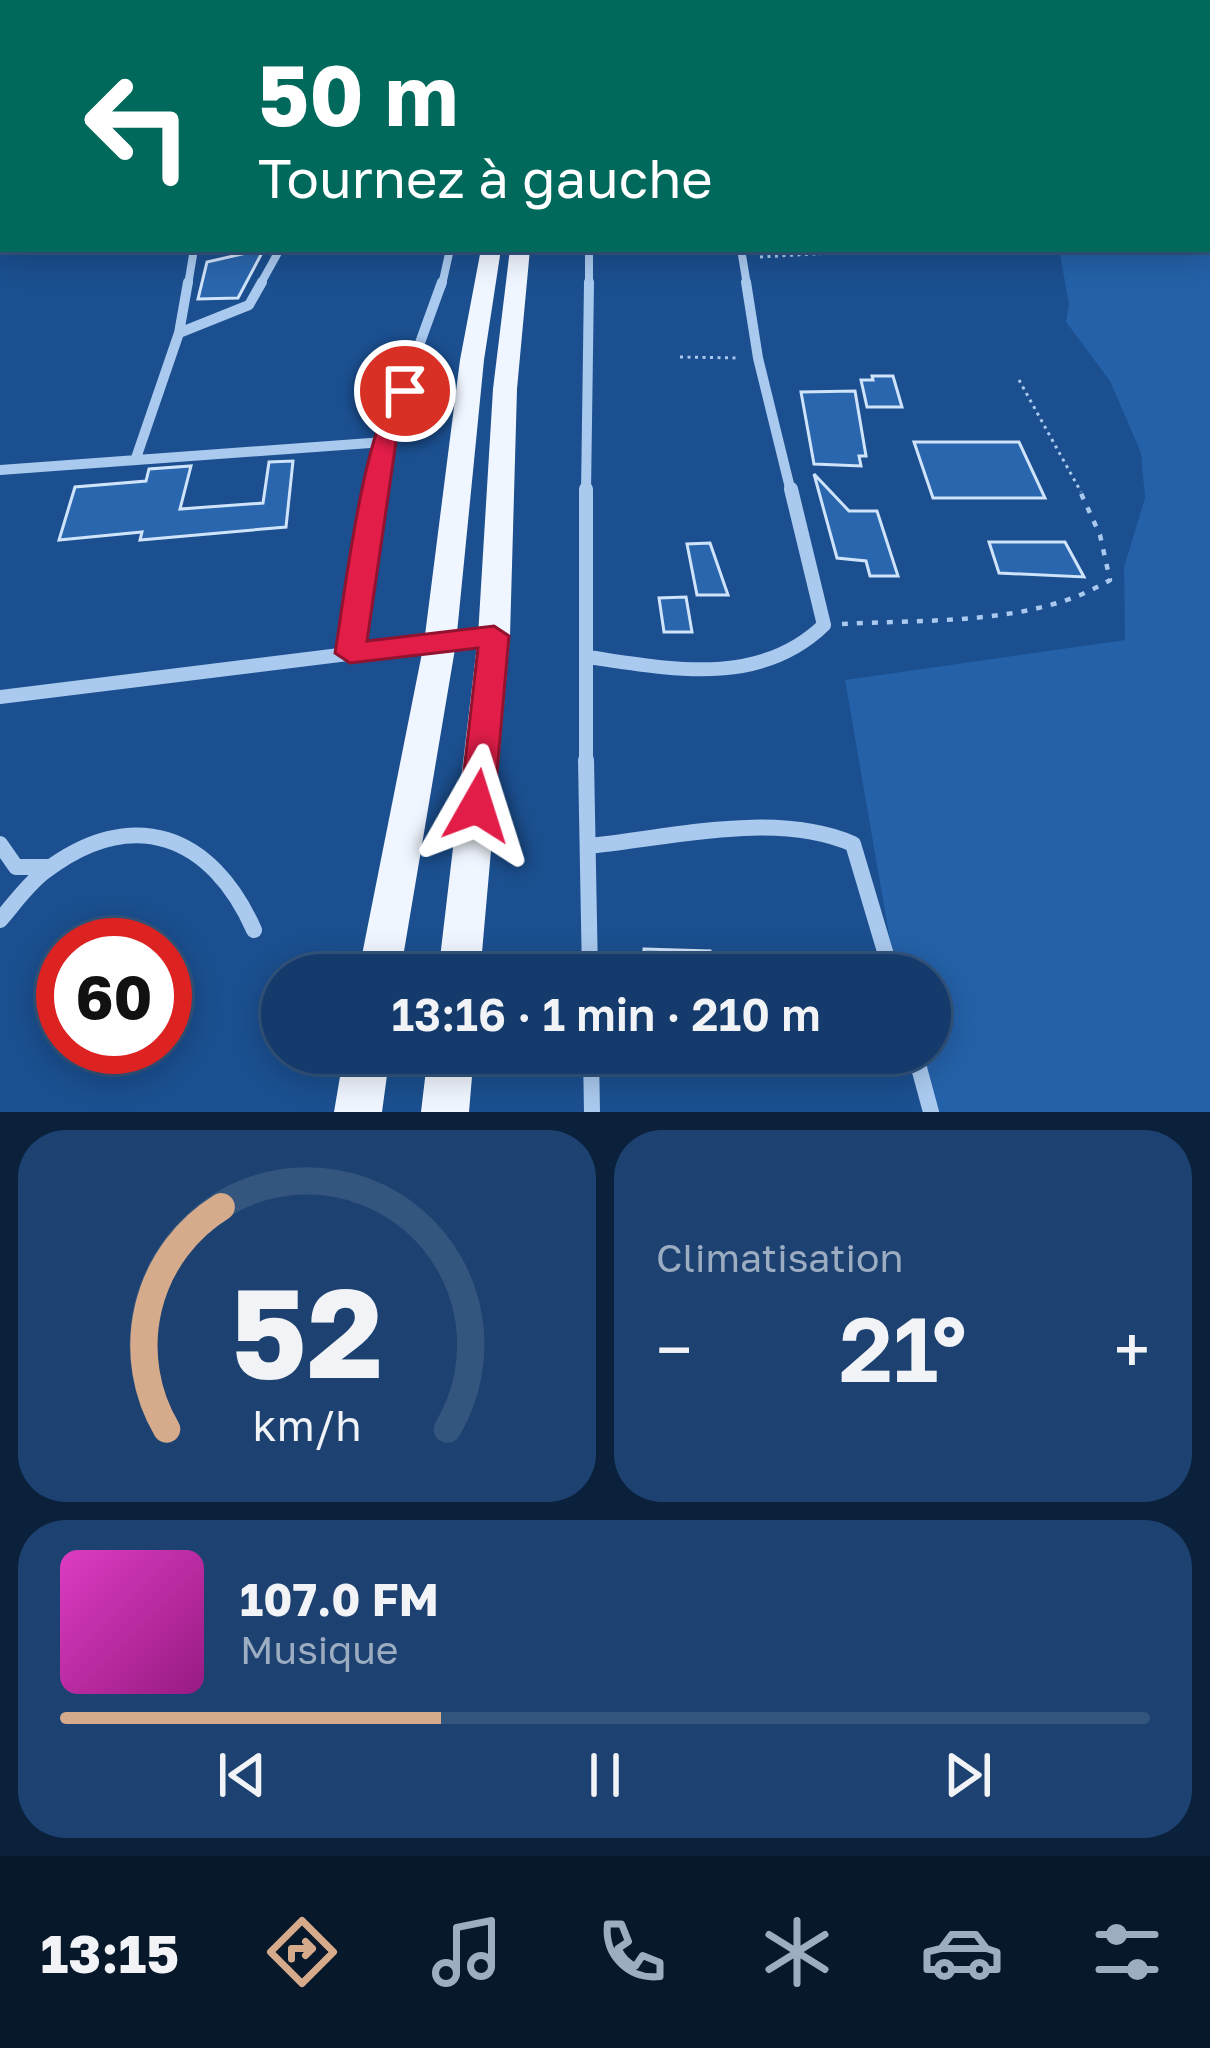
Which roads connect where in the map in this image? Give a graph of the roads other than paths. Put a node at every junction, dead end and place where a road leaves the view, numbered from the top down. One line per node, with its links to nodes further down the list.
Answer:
1 (193, 252): 8 (street)
2 (278, 252): 8 (street)
3 (449, 252): 9 (street)
4 (490, 252): 13 (main road)
5 (520, 252): 12 (main road)
6 (589, 252): 15 (street)
7 (742, 253): 15 (street)
8 (179, 333): 10 (street)
9 (384, 442): 10 (street); 14 (street)
10 (136, 458): 11 (street)
11 (0, 470)
12 (494, 636): 13 (street); 23 (main road)
13 (440, 643): 14 (street); 22 (main road)
14 (350, 653): 16 (street)
15 (588, 657): 18 (street)
16 (0, 697)
17 (0, 844): 19 (street)
18 (588, 846): 24 (street); 25 (street)
19 (50, 867): 20 (street); 21 (street)
20 (0, 920)
21 (254, 930)
22 (383, 954)
23 (461, 954)
24 (590, 954)
25 (886, 954)
26 (364, 1074): 30 (main road)
27 (449, 1074): 31 (main road)
28 (591, 1074): 32 (street)
29 (921, 1074): 33 (street)
30 (358, 1112)
31 (445, 1112)
32 (592, 1112)
33 (931, 1112)

